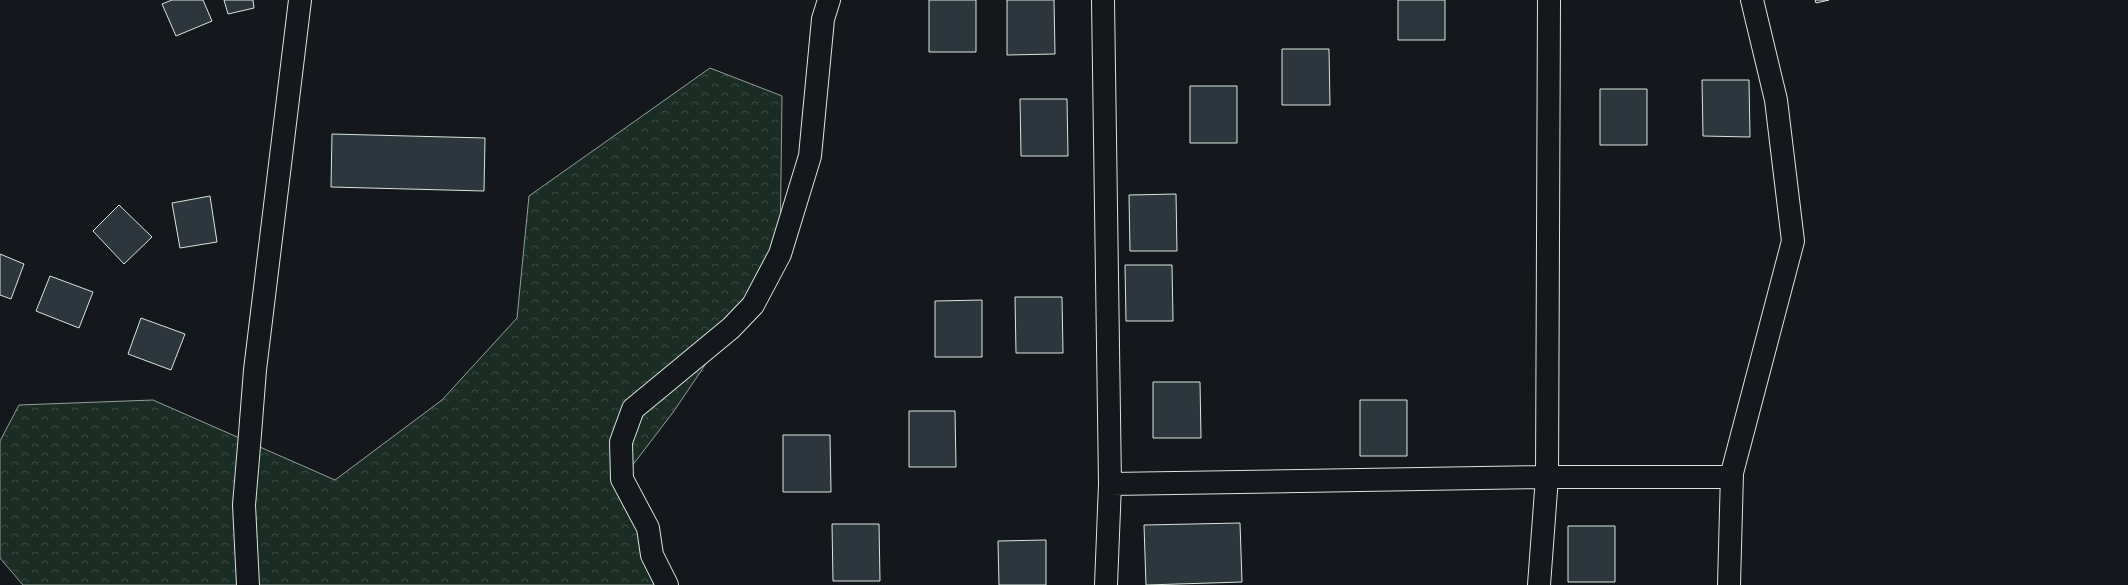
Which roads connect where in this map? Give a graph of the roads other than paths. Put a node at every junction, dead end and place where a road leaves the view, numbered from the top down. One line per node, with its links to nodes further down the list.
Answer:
1 (300, 0): 9 (street)
2 (829, 0): 10 (street)
3 (1102, 0): 8 (street)
4 (1549, 0): 6 (street)
5 (1752, 0): 7 (street)
6 (1547, 477): 7 (street); 8 (street); 12 (street)
7 (1732, 477): 13 (street)
8 (1110, 484): 11 (street)
9 (248, 585)
10 (667, 585)
11 (1106, 585)
12 (1539, 585)
13 (1729, 585)

